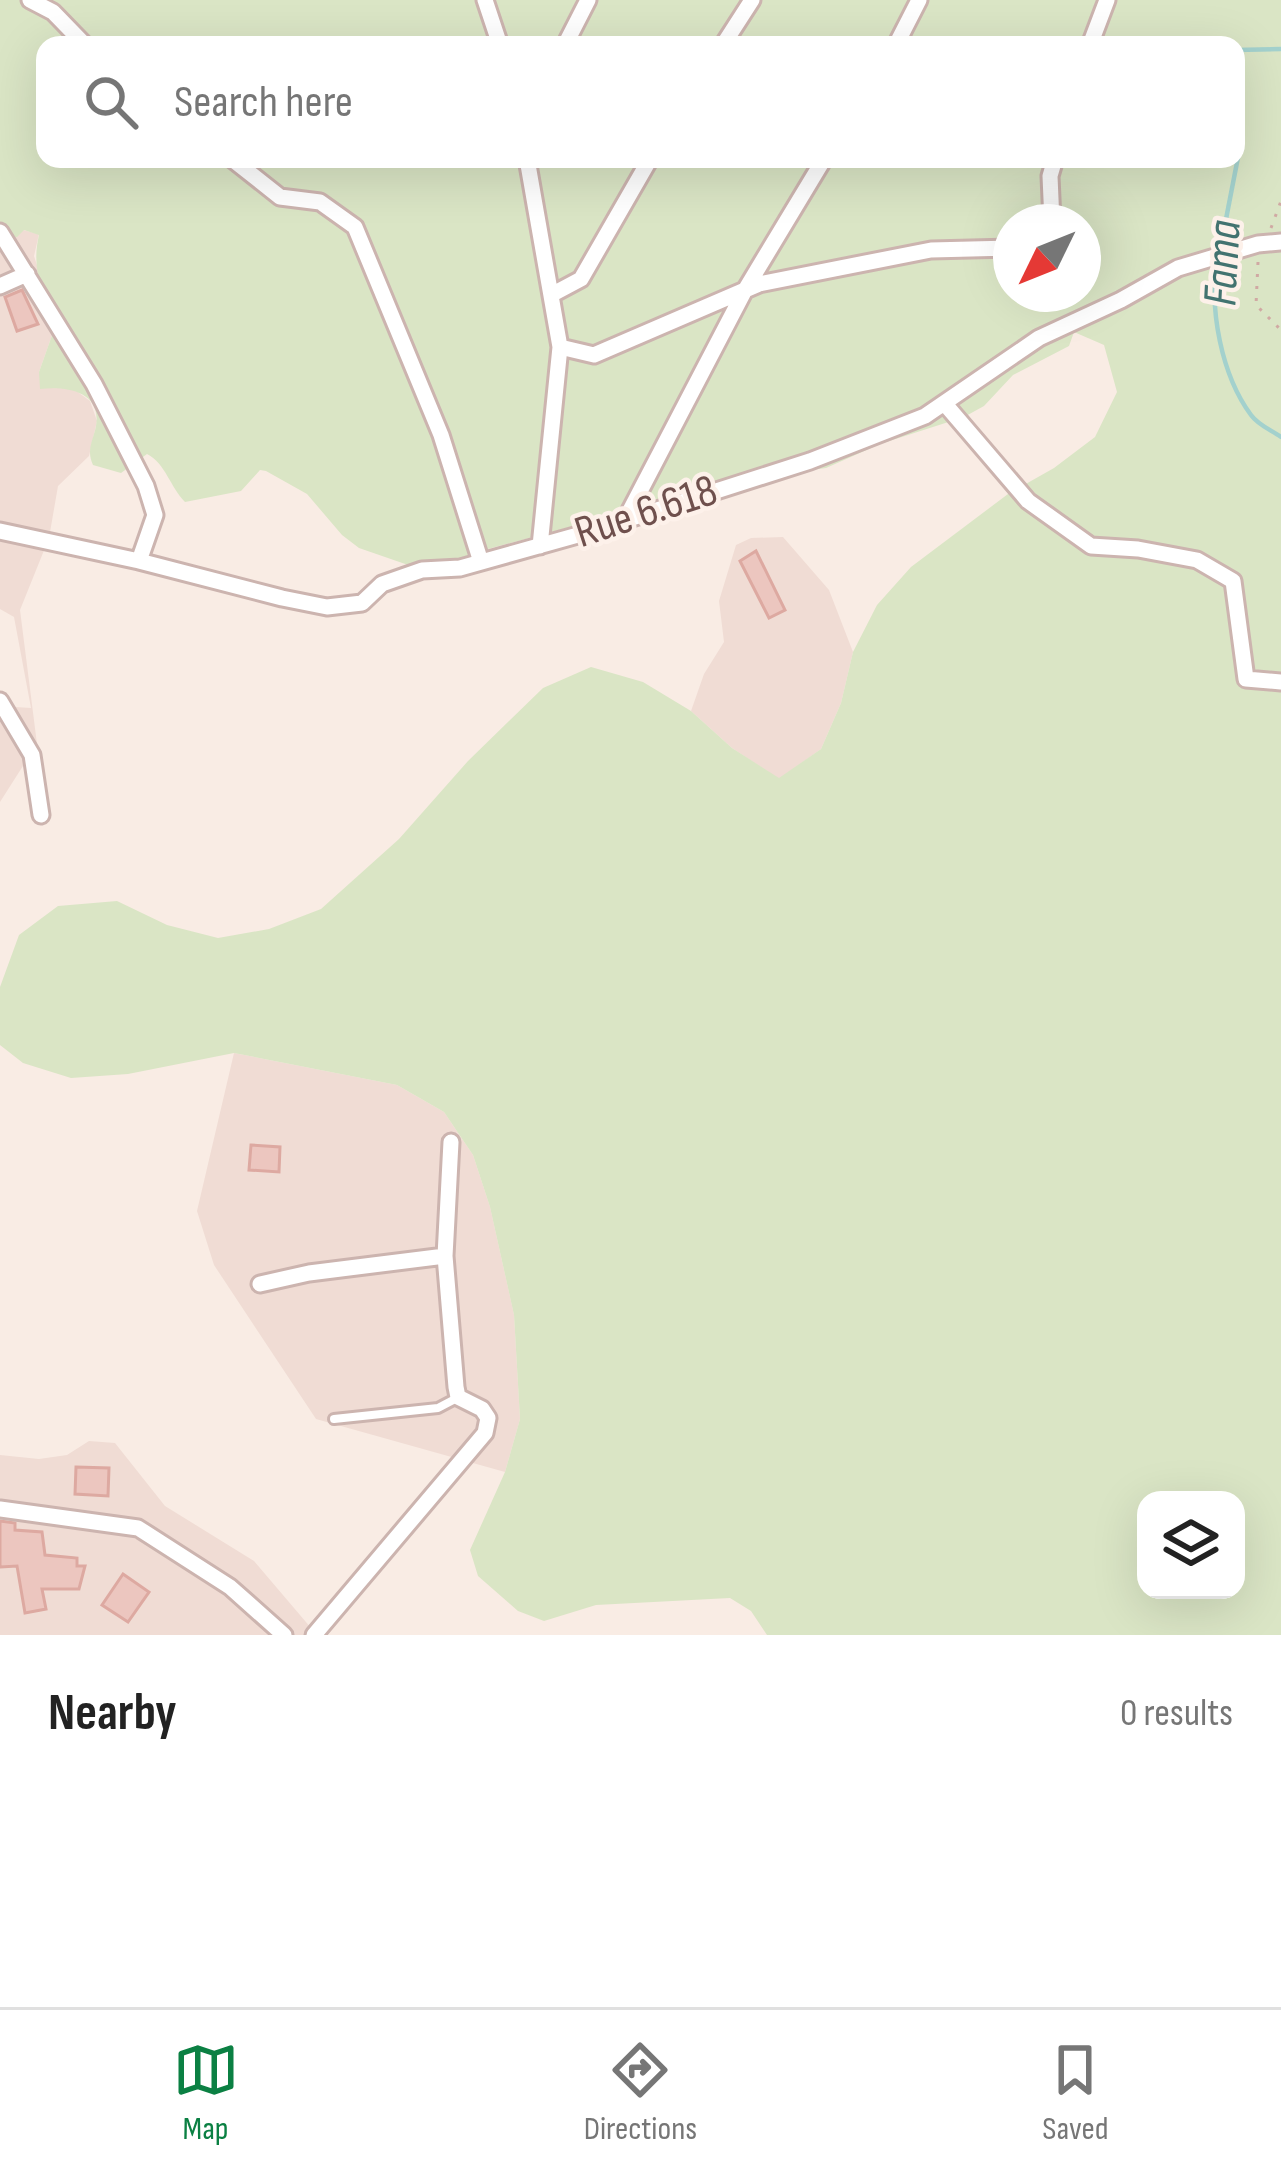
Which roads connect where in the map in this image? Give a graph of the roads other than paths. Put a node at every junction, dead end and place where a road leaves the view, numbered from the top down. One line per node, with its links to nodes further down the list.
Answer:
1 (30, 0): 7 (street)
2 (485, 0): 8 (street)
3 (588, 0): 9 (street)
4 (752, 0): 10 (street)
5 (919, 0): 11 (street)
6 (1107, 0): 12 (street)
7 (76, 36)
8 (497, 36)
9 (570, 36)
10 (729, 36)
11 (901, 36)
12 (1093, 36)
13 (243, 168): 32 (street)
14 (529, 168): 25 (street)
15 (645, 168): 25 (street)
16 (819, 168): 24 (street)
17 (1052, 168): 18 (street)
18 (1051, 204)
19 (0, 232): 22 (street)
20 (1281, 242): 27 (street, Rue 6.618)
21 (993, 248): 24 (street)
22 (27, 274): 23 (street); 31 (street)
23 (0, 286)
24 (745, 290): 26 (street); 28 (street)
25 (551, 295): 26 (street)
26 (560, 347): 30 (street)
27 (945, 404): 28 (street, Rue 6.618); 33 (street)
28 (625, 520): 30 (street, Rue 6.618)
29 (0, 531): 31 (street, Rue 6.618)
30 (540, 545): 32 (street, Rue 6.618)
31 (139, 561): 32 (street, Rue 6.618)
32 (481, 562)
33 (1281, 682)
34 (0, 701): 35 (street)
35 (41, 815)
36 (451, 1142): 37 (street)
37 (445, 1256): 38 (street); 39 (street)
38 (260, 1284)
39 (458, 1397): 40 (lane); 43 (street)
40 (334, 1419)
41 (0, 1509): 42 (street)
42 (284, 1635)
43 (314, 1635)

